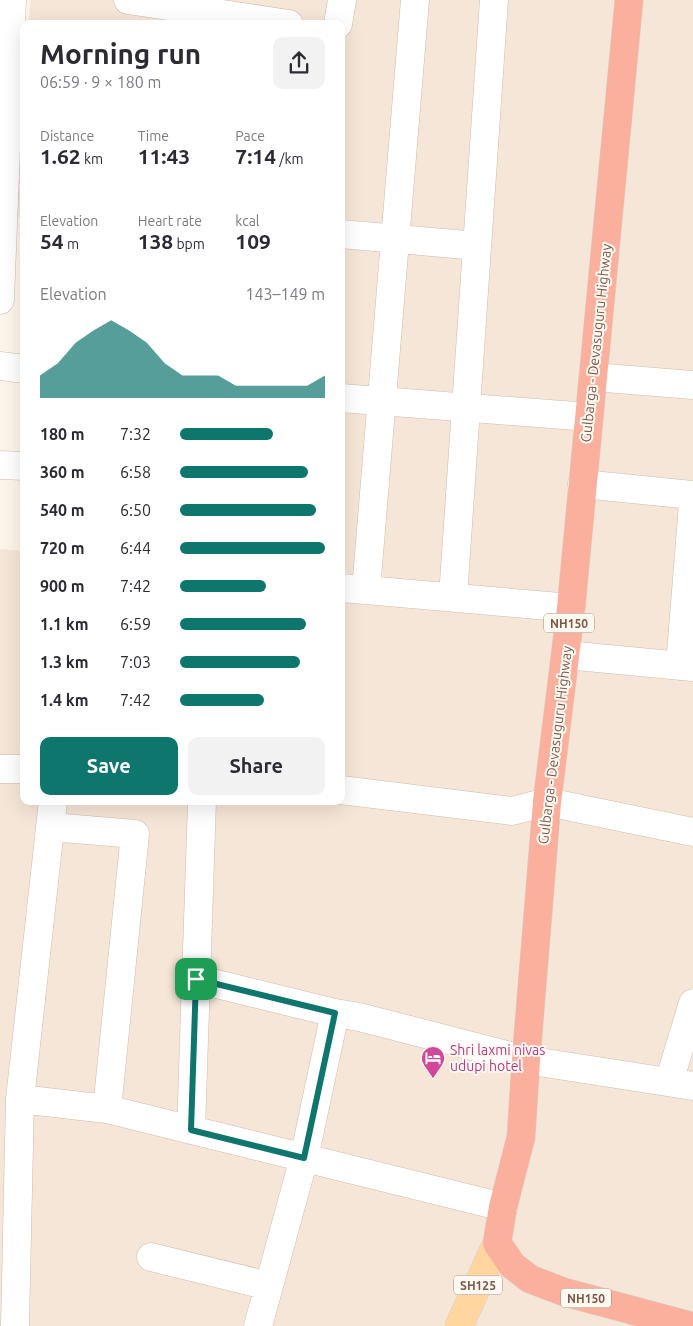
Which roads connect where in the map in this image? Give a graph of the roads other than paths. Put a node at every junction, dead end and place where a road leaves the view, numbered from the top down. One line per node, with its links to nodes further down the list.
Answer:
1 (12, 0): 9 (street)
2 (128, 0): 7 (street)
3 (342, 0): 8 (street)
4 (415, 0): 11 (street)
5 (494, 0): 12 (street)
6 (629, 0): 16 (highway, Gulbarga - Devasuguru Highway / NH150)
7 (262, 20)
8 (339, 20)
9 (15, 151): 13 (street)
10 (345, 234): 11 (street)
11 (395, 239): 12 (street); 19 (street)
12 (477, 246): 20 (street)
13 (0, 300)
14 (0, 366): 15 (street)
15 (20, 368)
16 (593, 377): 17 (street); 21 (highway, Gulbarga - Devasuguru Highway / NH150)
17 (693, 385)
18 (345, 398): 19 (street)
19 (381, 401): 20 (street); 27 (street)
20 (466, 408): 21 (street); 28 (street)
21 (589, 417): 24 (highway, Gulbarga - Devasuguru Highway / NH150)
22 (0, 465): 23 (street)
23 (20, 466)
24 (582, 484): 25 (street); 29 (highway, Gulbarga - Devasuguru Highway / NH150)
25 (693, 495)
26 (693, 504): 31 (street)
27 (354, 589): 28 (street)
28 (453, 597): 29 (street)
29 (571, 608): 30 (highway, Gulbarga - Devasuguru Highway / NH150)
30 (566, 655): 31 (street); 35 (highway, Gulbarga - Devasuguru Highway / NH150)
31 (686, 667)
32 (0, 769): 33 (street)
33 (20, 769)
34 (345, 790): 35 (street)
35 (548, 802): 38 (street); 42 (highway, Gulbarga - Devasuguru Highway / NH150)
36 (202, 805): 39 (street)
37 (52, 814): 44 (street); 45 (street)
38 (693, 832)
39 (196, 979): 41 (street); 46 (street)
40 (693, 1003): 43 (street)
41 (335, 1013): 42 (street); 47 (street)
42 (526, 1060): 43 (street); 48 (highway, Gulbarga - Devasuguru Highway / NH150)
43 (681, 1084)
44 (20, 1099): 45 (street); 53 (street)
45 (107, 1109): 46 (street)
46 (191, 1130): 47 (street)
47 (304, 1158): 48 (street); 51 (street)
48 (503, 1207): 49 (highway, Gulbarga - Devasuguru Highway / NH150)
49 (497, 1243): 55 (main road, SH125); 56 (highway, NH150)
50 (151, 1257): 51 (street)
51 (268, 1286): 54 (street)
52 (693, 1315): 56 (street)
53 (15, 1326)
54 (258, 1326)
55 (459, 1326)
56 (691, 1326)

